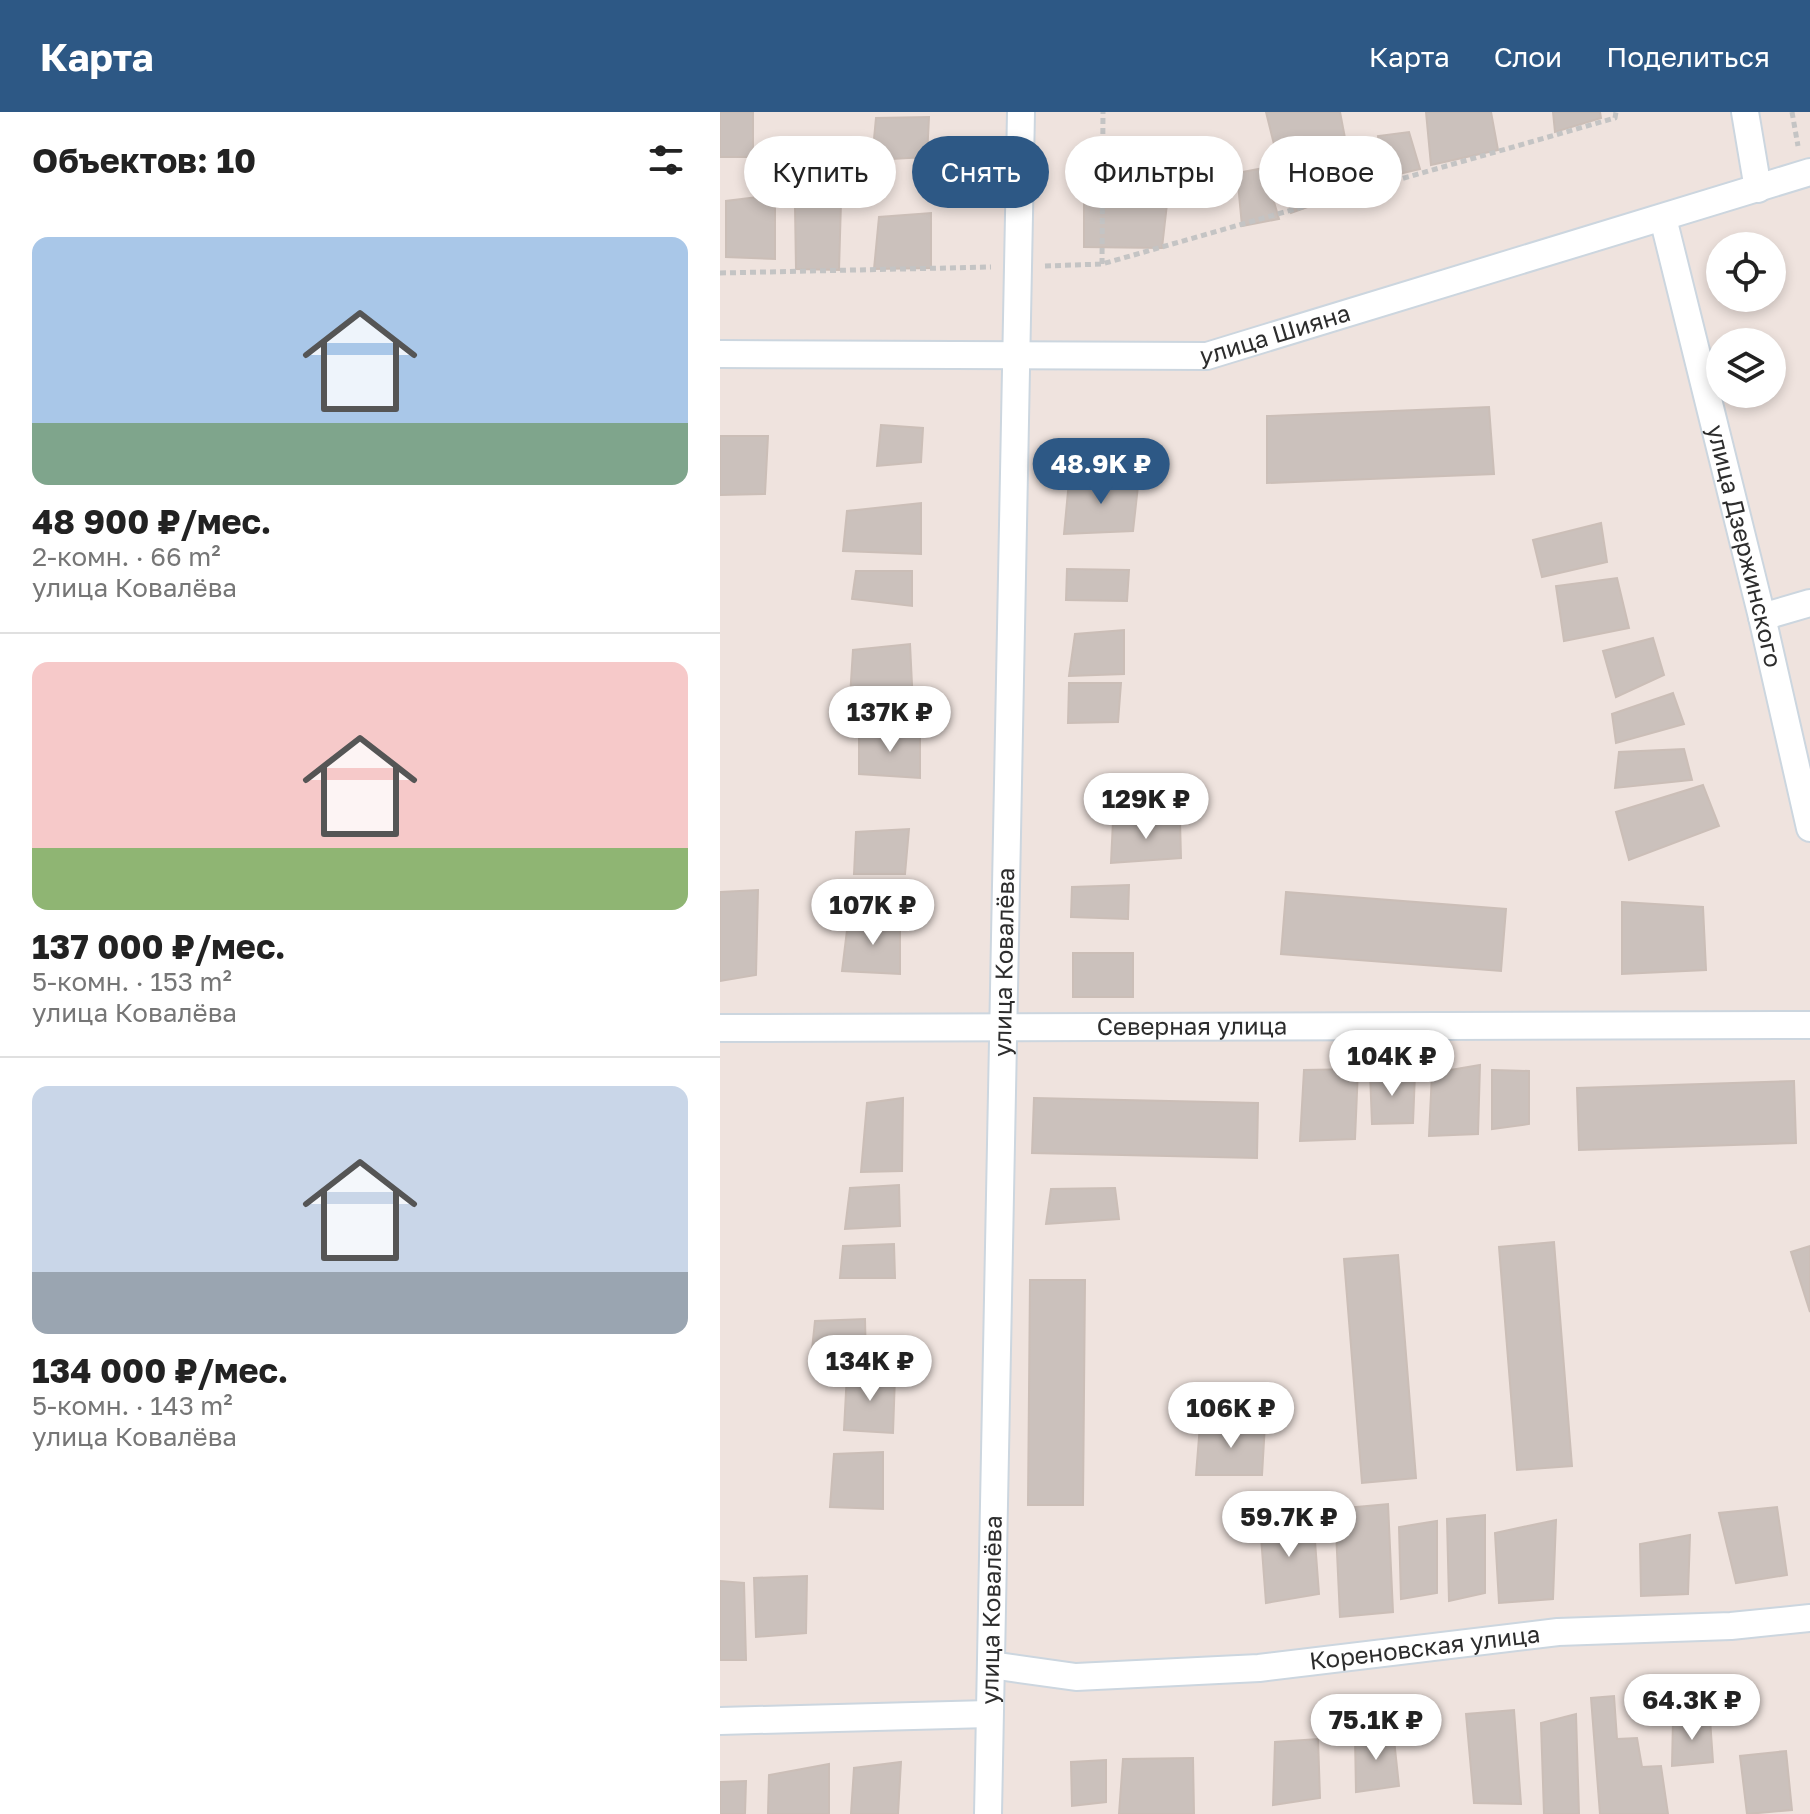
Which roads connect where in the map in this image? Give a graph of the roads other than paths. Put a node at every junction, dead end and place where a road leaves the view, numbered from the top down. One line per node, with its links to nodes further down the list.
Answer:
1 (1021, 112): 7 (street, улица Ковалёва)
2 (1745, 112): 4 (street)
3 (1810, 172): 4 (street, улица Шияна)
4 (1758, 189): 5 (street, улица Шияна)
5 (1663, 218): 7 (street, улица Шияна); 9 (street, улица Дзержинского)
6 (720, 354): 7 (street, улица Шияна)
7 (1019, 358): 11 (street, улица Ковалёва)
8 (1810, 603): 9 (street)
9 (1762, 617): 10 (street, улица Дзержинского)
10 (1810, 828)
11 (1003, 1024): 12 (street, Северная улица); 13 (street, Северная улица); 15 (street, улица Ковалёва)
12 (1810, 1025)
13 (720, 1028)
14 (1810, 1618): 15 (street, Кореновская улица)
15 (991, 1665): 16 (street, улица Ковалёва)
16 (989, 1714): 17 (street); 18 (street, улица Ковалёва)
17 (720, 1721)
18 (988, 1814)

